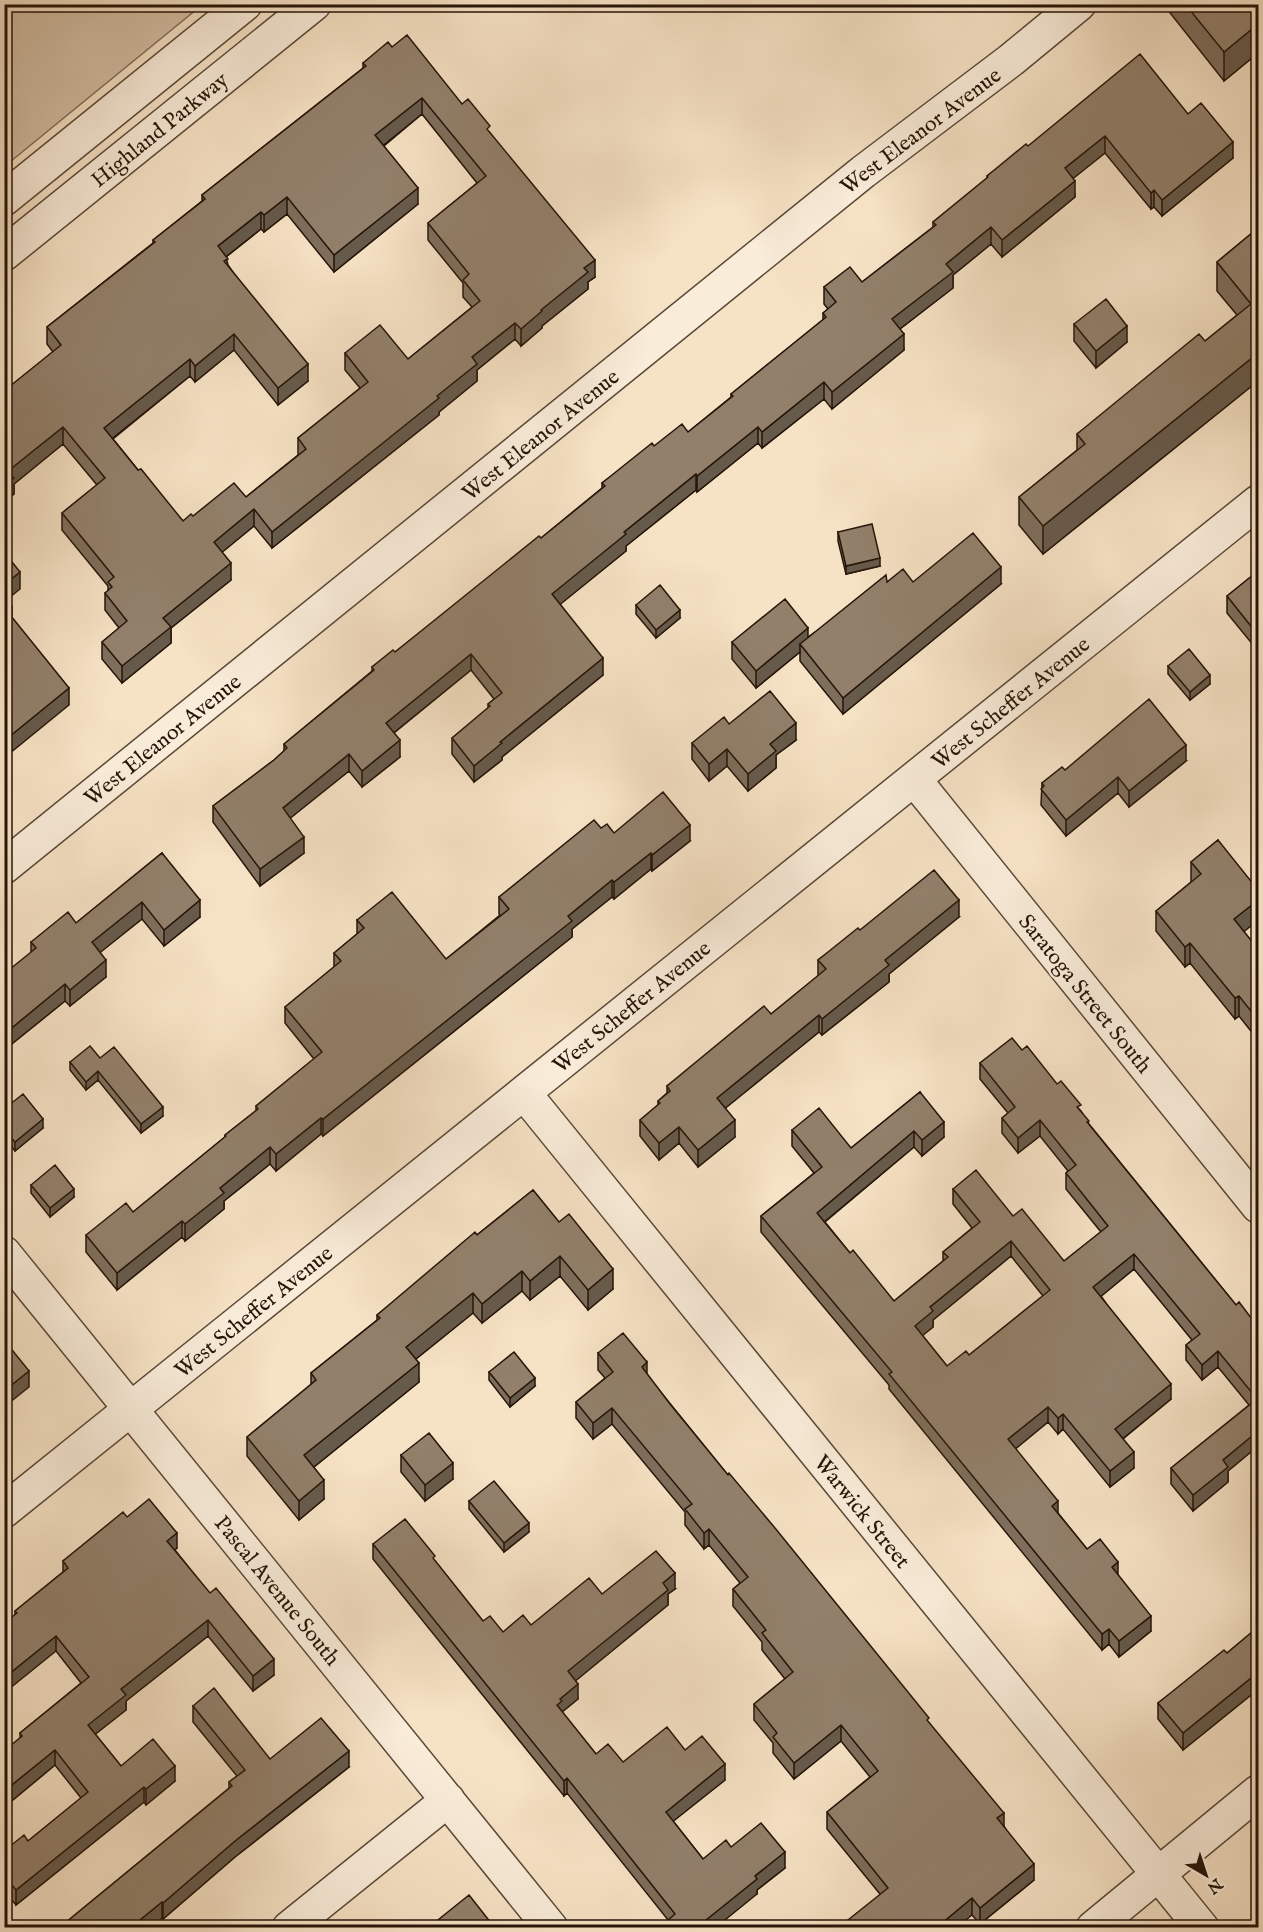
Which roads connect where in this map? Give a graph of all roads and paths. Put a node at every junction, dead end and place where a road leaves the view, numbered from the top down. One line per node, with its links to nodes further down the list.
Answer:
1 (245, 4): 4 (street, Highland Parkway)
2 (314, 4): 5 (street, Highland Parkway)
3 (1079, 4): 8 (street, West Eleanor Avenue)
4 (4, 199)
5 (4, 254)
6 (1258, 502): 7 (street, West Scheffer Avenue)
7 (914, 779): 9 (street, West Scheffer Avenue); 10 (street, Saratoga Street South)
8 (4, 867)
9 (524, 1093): 12 (street, West Scheffer Avenue); 16 (street, Warwick Street)
10 (1258, 1206)
11 (4, 1253): 12 (street, Pascal Avenue South)
12 (131, 1409): 13 (street, West Scheffer Avenue); 15 (street, Pascal Avenue South)
13 (4, 1511)
14 (1258, 1792): 16 (street)
15 (447, 1800): 17 (street); 18 (street, Pascal Avenue South)
16 (1159, 1874): 19 (street); 20 (street, Warwick Street)
17 (289, 1928)
18 (551, 1928)
19 (1093, 1928)
20 (1202, 1928)

